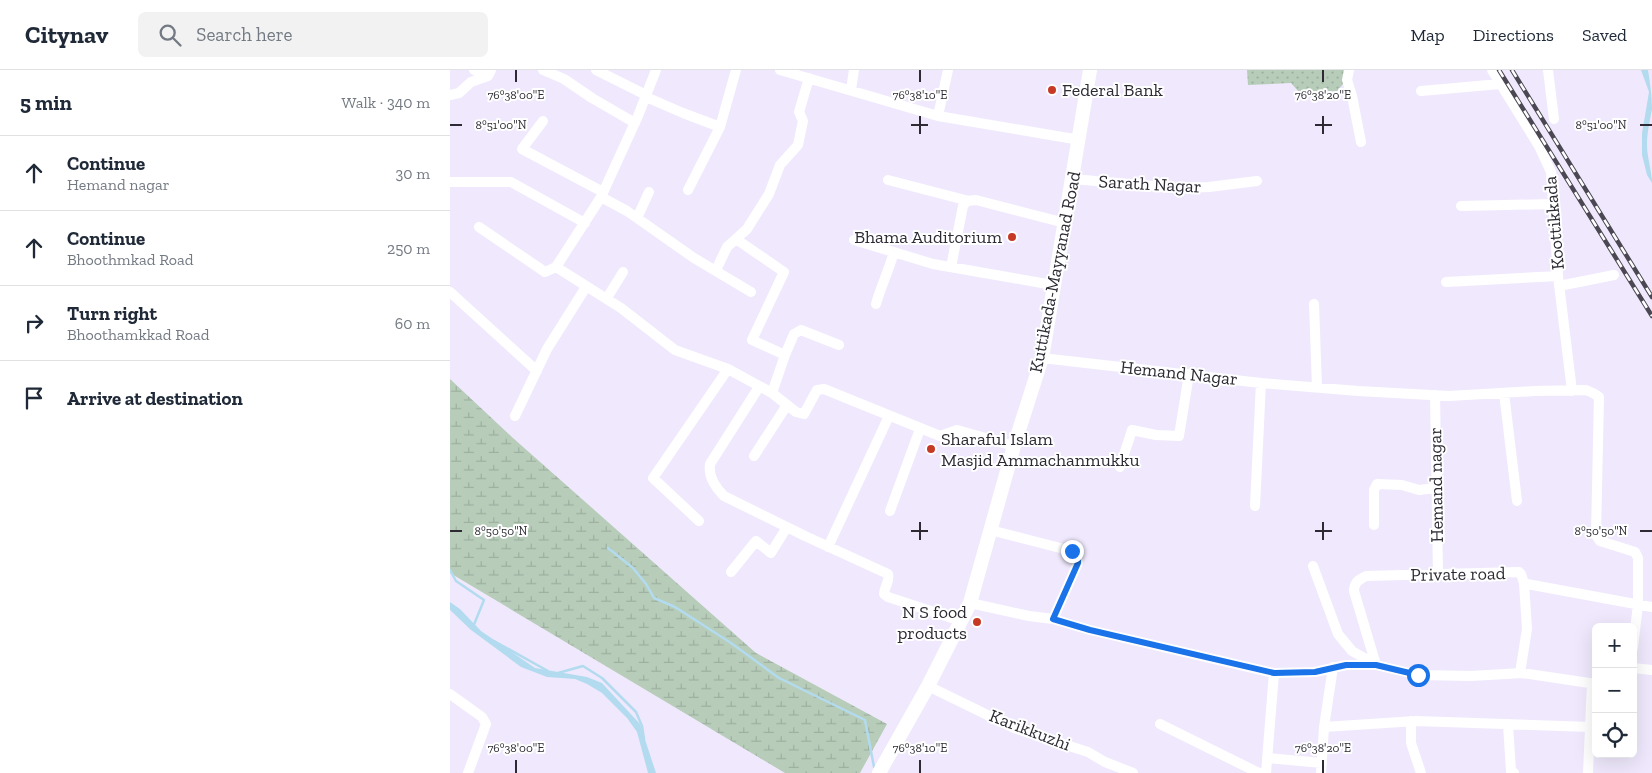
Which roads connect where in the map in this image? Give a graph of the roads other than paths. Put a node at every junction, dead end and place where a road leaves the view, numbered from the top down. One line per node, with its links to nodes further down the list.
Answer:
1 (474, 70): 14 (street)
2 (543, 70): 24 (street)
3 (596, 70): 20 (street)
4 (656, 70): 20 (street)
5 (736, 70): 25 (street)
6 (780, 70): 13 (street)
7 (854, 70): 17 (street)
8 (948, 70): 21 (street)
9 (1090, 70): 26 (main road, Kuttikada-Mayyanad Road)
10 (1349, 70): 27 (street)
11 (1492, 70): 16 (street, Koottikkada)
12 (1548, 70): 22 (street)
13 (793, 71): 15 (street)
14 (489, 73): 19 (street)
15 (809, 78): 17 (street); 42 (street)
16 (1500, 84): 18 (street); 36 (street, Koottikkada)
17 (851, 90): 21 (street)
18 (1421, 91)
19 (450, 95)
20 (646, 96): 24 (street); 25 (street)
21 (938, 116): 26 (street)
22 (1554, 118)
23 (542, 122): 34 (street)
24 (635, 123): 34 (street)
25 (720, 128): 32 (street)
26 (1080, 140): 28 (main road, Kuttikada-Mayyanad Road)
27 (1361, 142)
28 (1073, 179): 30 (street, Sarath Nagar); 40 (main road, Kuttikada-Mayyanad Road)
29 (888, 180): 35 (street)
30 (1257, 181)
31 (450, 182): 39 (street)
32 (688, 190)
33 (649, 192): 38 (street)
34 (602, 194): 38 (street); 39 (street)
35 (969, 201): 40 (street); 46 (street)
36 (1553, 204): 37 (street); 50 (street, Koottikkada)
37 (1461, 206)
38 (637, 218): 47 (street)
39 (585, 223): 45 (street)
40 (1065, 223): 52 (main road, Kuttikada-Mayyanad Road)
41 (480, 227): 45 (street)
42 (736, 239): 47 (street); 60 (street)
43 (854, 240): 44 (street)
44 (894, 252): 46 (street); 57 (street)
45 (556, 267): 53 (street)
46 (951, 267): 52 (street)
47 (716, 270): 55 (street)
48 (623, 272): 56 (street)
49 (1614, 274): 50 (street)
50 (1559, 281): 51 (street); 68 (street, Koottikkada)
51 (1446, 282)
52 (1054, 285): 61 (main road, Kuttikada-Mayyanad Road)
53 (586, 287): 56 (street); 63 (street)
54 (450, 292): 63 (street)
55 (751, 292)
56 (607, 298): 62 (street)
57 (876, 304)
58 (1314, 304): 67 (street)
59 (838, 345): 60 (street)
60 (785, 355): 69 (street)
61 (1042, 358): 64 (street, Hemand Nagar); 76 (main road, Kuttikada-Mayyanad Road)
62 (728, 369): 66 (street); 83 (street)
63 (537, 370): 73 (street)
64 (1189, 374): 65 (street, Hemand Nagar); 78 (street)
65 (1261, 383): 67 (street, Hemand Nagar); 81 (street)
66 (759, 387): 69 (street); 85 (street)
67 (1317, 388): 71 (street, Hemand Nagar)
68 (1572, 390): 70 (street, Hemand Nagar); 93 (street, Hemand Nagar)
69 (772, 393): 72 (street)
70 (1504, 393): 71 (street, Hemand Nagar); 80 (street)
71 (1435, 395): 79 (street, Hemand nagar)
72 (787, 405): 74 (street); 77 (street)
73 (515, 416)
74 (889, 416): 75 (street); 87 (street)
75 (920, 428): 76 (street); 82 (street)
76 (1014, 446): 86 (main road, Kuttikada-Mayyanad Road)
77 (754, 456)
78 (1120, 467)
79 (1436, 488): 84 (street, Hemand Nagar); 90 (street, Hemand nagar)
80 (1517, 501)
81 (1255, 506)
82 (890, 511)
83 (699, 521)
84 (1374, 525)
85 (787, 527): 87 (street); 89 (street)
86 (990, 530): 92 (main road, Kuttikada-Mayyanad Road); 95 (street)
87 (828, 547): 96 (street)
88 (1313, 566): 98 (street)
89 (731, 572)
90 (1438, 575): 91 (street, Private road); 98 (street, Private road)
91 (1524, 583): 93 (street, Private road); 103 (street, Private road)
92 (970, 603): 95 (street); 96 (main road, Kuttikada-Mayyanad Road)
93 (1638, 604): 94 (street, Private road); 97 (street)
94 (1652, 607)
95 (1053, 619): 102 (street)
96 (961, 621): 105 (main road, Kuttikada-Mayyanad Road)
97 (1636, 623)
98 (1376, 665): 99 (street); 103 (street)
99 (1333, 667): 102 (street); 111 (street)
100 (1637, 668): 101 (street)
101 (1652, 670)
102 (1274, 673): 113 (street)
103 (1520, 673): 104 (street)
104 (1592, 684)
105 (928, 686): 116 (main road, Kuttikada-Mayyanad Road); 117 (street, Karikkuzhi)
106 (450, 694): 115 (street)
107 (1592, 713): 112 (street)
108 (1411, 721): 110 (street); 111 (street); 120 (street)
109 (1160, 724): 118 (street)
110 (1508, 724): 112 (street); 121 (street)
111 (1324, 727): 114 (street)
112 (1591, 727): 122 (street)
113 (1267, 758): 114 (street); 119 (street)
114 (1321, 768)
115 (468, 773)
116 (879, 773)
117 (1133, 773)
118 (1260, 773)
119 (1266, 773)
120 (1421, 773)
121 (1514, 773)
122 (1588, 773)

